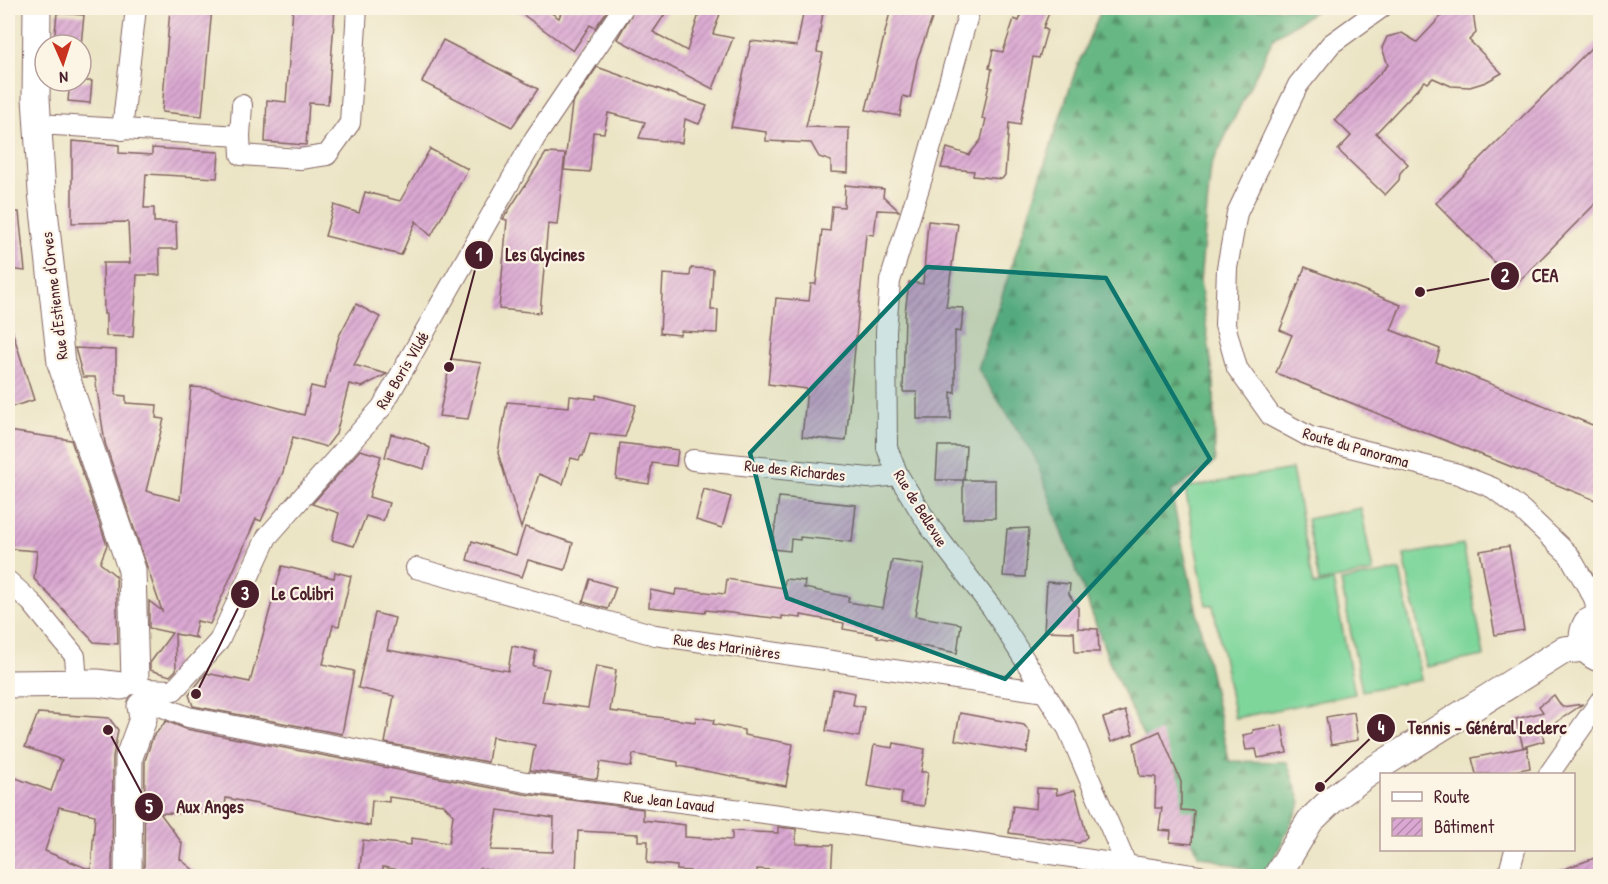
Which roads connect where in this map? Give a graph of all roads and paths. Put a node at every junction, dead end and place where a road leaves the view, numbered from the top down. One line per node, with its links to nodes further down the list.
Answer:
1 (37, 8): 8 (main road, Rue d'Estienne d'Orves)
2 (136, 8): 9 (street)
3 (357, 8): 10 (street)
4 (623, 8): 19 (street, Rue Boris Vildé)
5 (970, 8): 12 (street, Rue de Bellevue)
6 (1381, 8): 15 (street, Route du Panorama)
7 (242, 105): 10 (street)
8 (38, 124): 9 (street); 20 (main road, Rue d'Estienne d'Orves)
9 (122, 130): 10 (street)
10 (240, 136)
11 (693, 460): 12 (street, Rue des Richardes)
12 (898, 476): 21 (street, Rue de Bellevue)
13 (416, 568): 21 (street, Rue des Marinières)
14 (8, 581): 17 (street)
15 (1599, 616): 16 (main road)
16 (1593, 653): 29 (main road)
17 (77, 683): 18 (main road); 20 (main road)
18 (8, 684)
19 (174, 690): 20 (street); 23 (street)
20 (137, 692): 23 (street, Rue Jean Lavaud); 27 (main road, Rue d'Estienne d'Orves)
21 (1045, 692): 26 (street, Rue de Bellevue)
22 (1600, 701): 24 (street)
23 (177, 711): 26 (street, Rue Jean Lavaud)
24 (1550, 773)
25 (1514, 851): 30 (street)
26 (1126, 864): 28 (street, Rue Jean Lavaud)
27 (128, 876)
28 (1199, 876)
29 (1277, 876)
30 (1508, 876)

